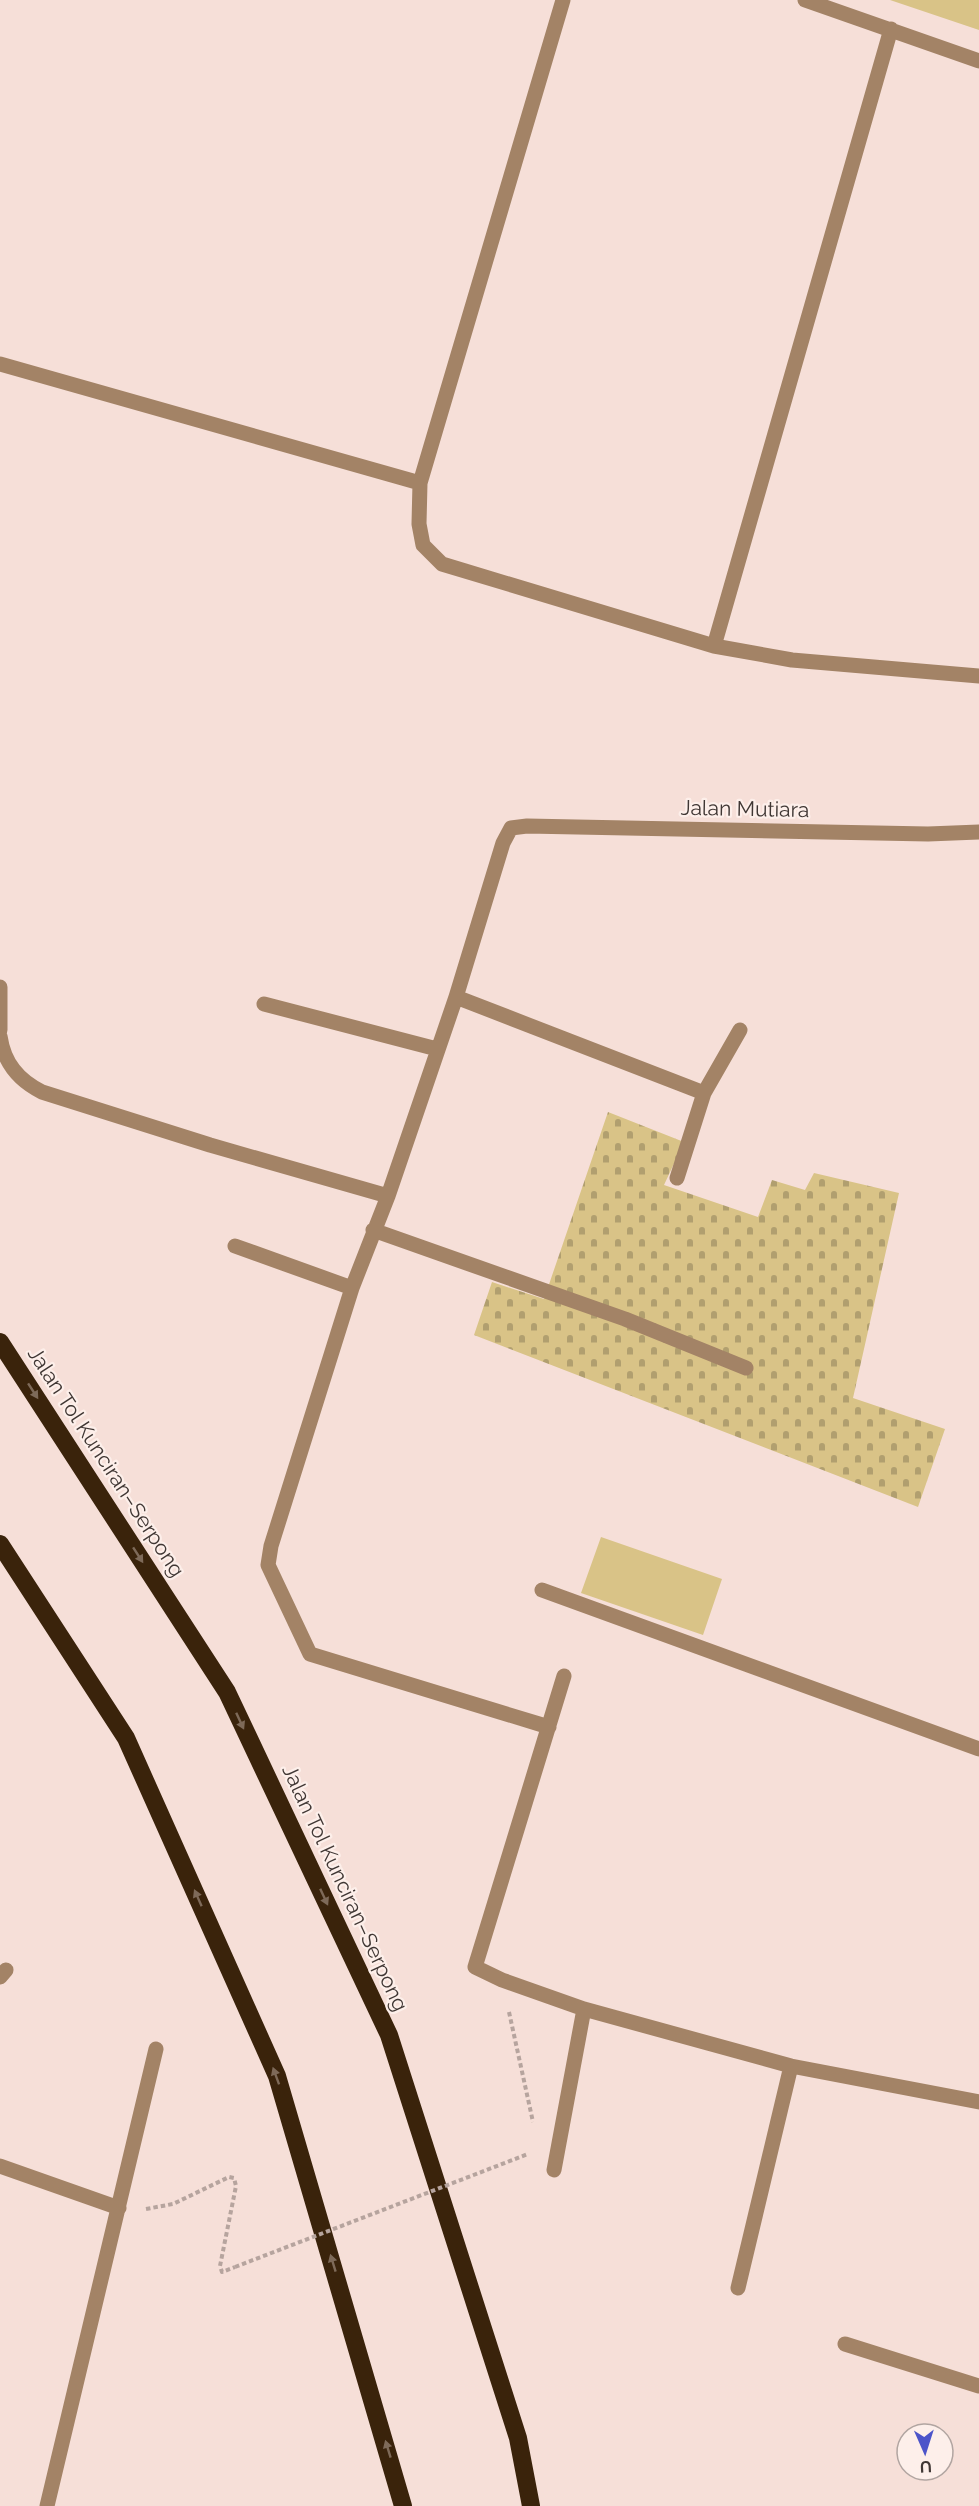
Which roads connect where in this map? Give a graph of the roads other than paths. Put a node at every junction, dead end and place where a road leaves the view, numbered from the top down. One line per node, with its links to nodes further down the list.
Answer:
1 (563, 0): 6 (street)
2 (805, 0): 3 (street)
3 (891, 29): 4 (street); 7 (street)
4 (979, 61)
5 (0, 364): 6 (street)
6 (420, 483): 7 (street)
7 (714, 646): 8 (street)
8 (979, 676)
9 (979, 832): 11 (street, Jalan Mutiara)
10 (0, 987): 13 (street)
11 (456, 997): 16 (street); 17 (street)
12 (264, 1004): 16 (street)
13 (0, 1030)
14 (740, 1030): 17 (street)
15 (0, 1036): 19 (street)
16 (437, 1049): 19 (street)
17 (704, 1093): 18 (street)
18 (677, 1178)
19 (388, 1196): 20 (street)
20 (373, 1230): 22 (street); 24 (street)
21 (235, 1246): 22 (street)
22 (352, 1288): 28 (street)
23 (0, 1342): 42 (highway, Jalan Tol Kunciran–Serpong, one-way to 42)
24 (746, 1368)
25 (0, 1544): 41 (highway, one-way to 25)
26 (542, 1590): 29 (street)
27 (564, 1676): 28 (street)
28 (549, 1727): 30 (street)
29 (979, 1749)
30 (584, 2009): 32 (street); 35 (street)
31 (156, 2049): 36 (street)
32 (791, 2066): 33 (street); 37 (street)
33 (979, 2102)
34 (0, 2166): 36 (street)
35 (554, 2170)
36 (119, 2208): 40 (street)
37 (738, 2288)
38 (844, 2344): 39 (street)
39 (979, 2386)
40 (46, 2506)
41 (403, 2506)
42 (531, 2506)

